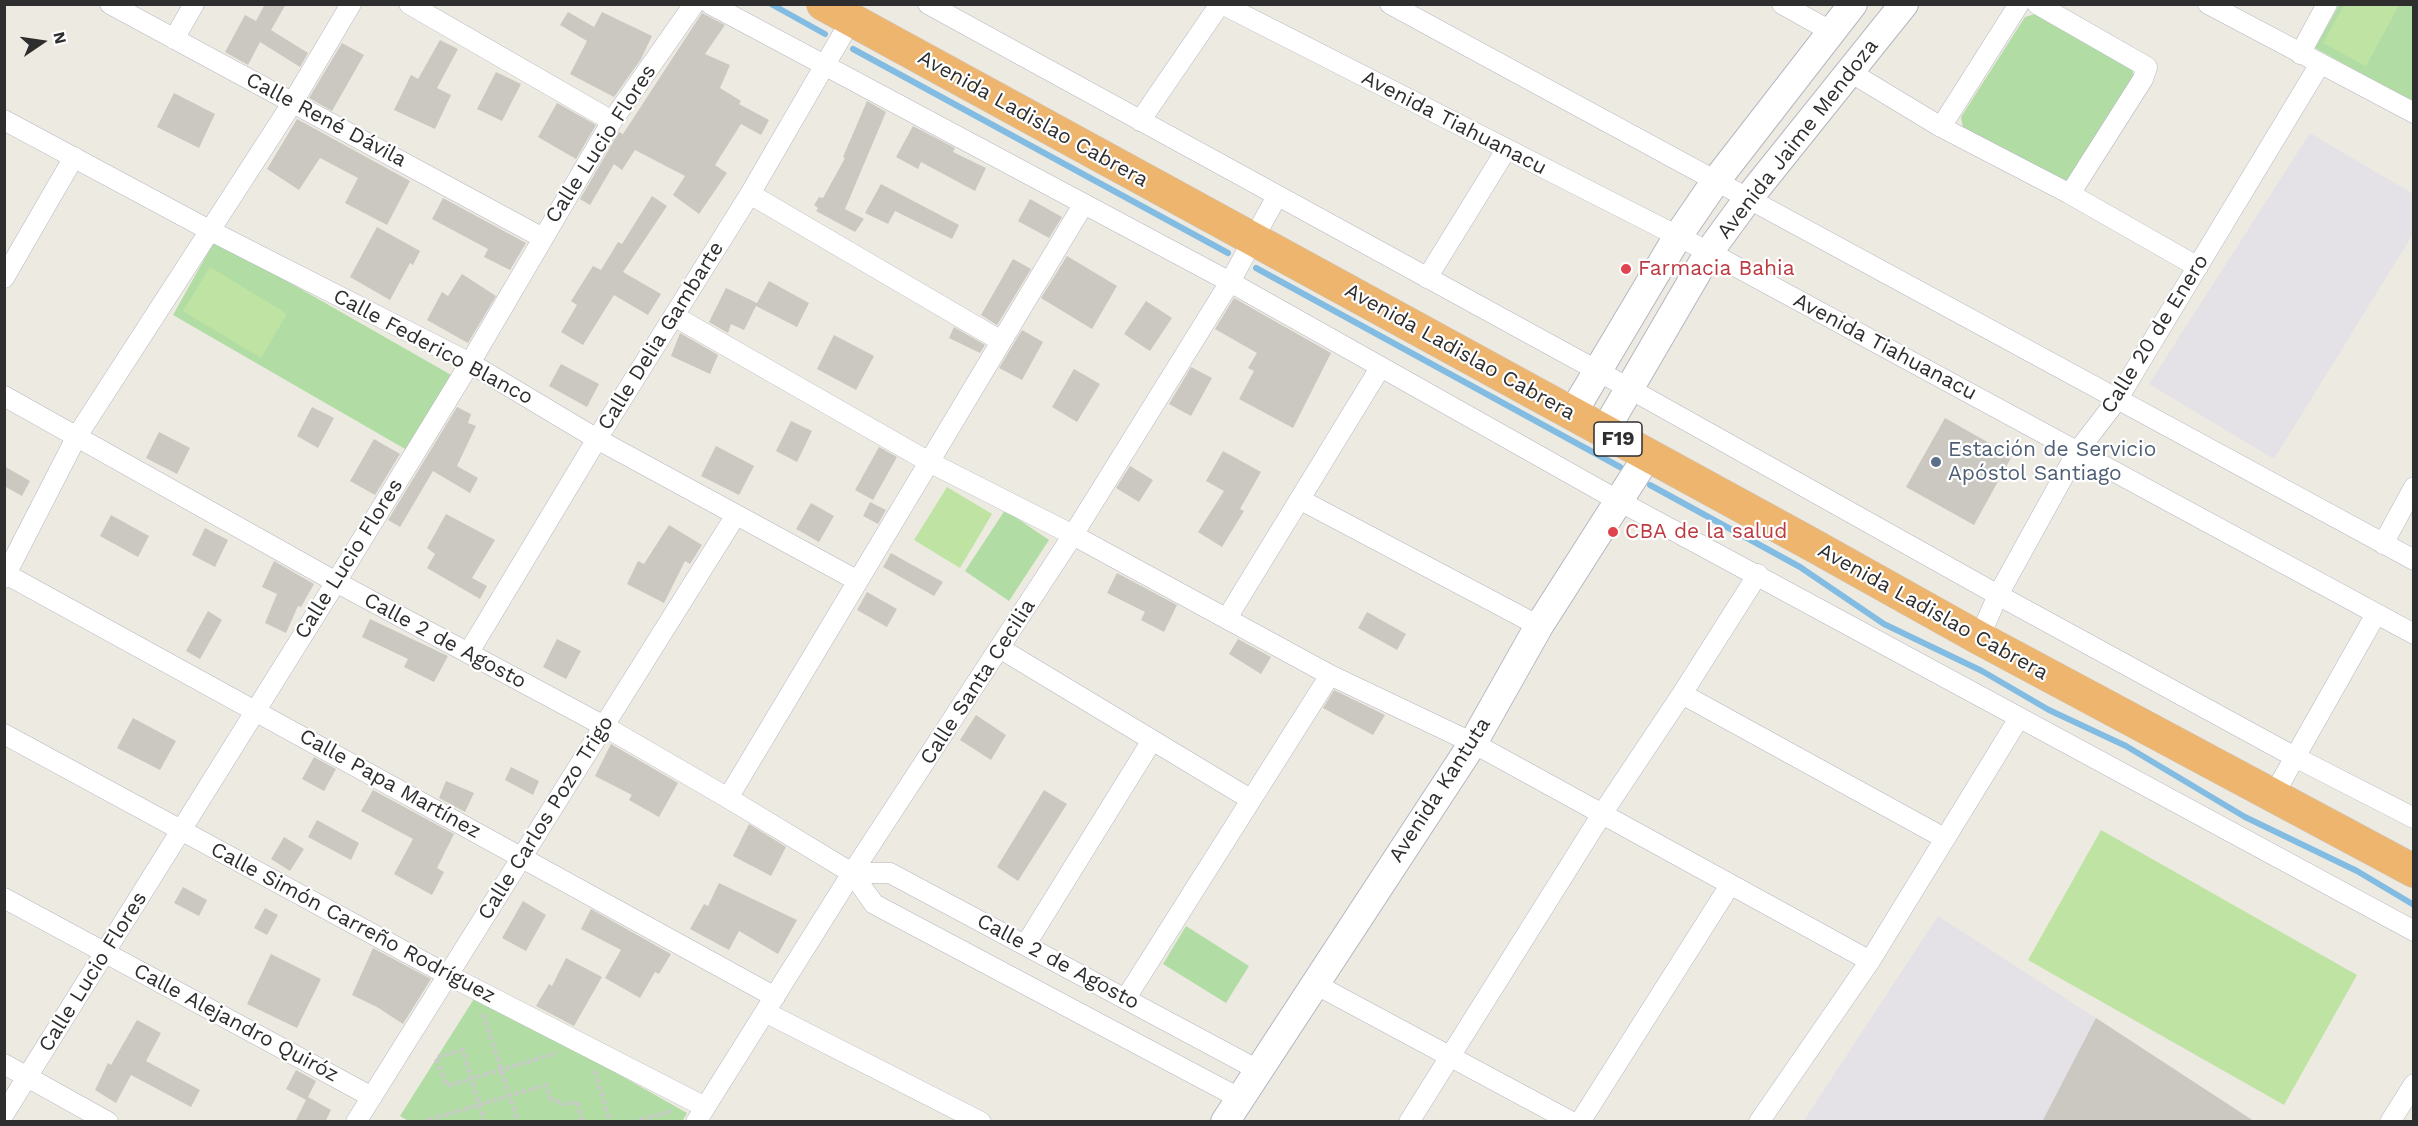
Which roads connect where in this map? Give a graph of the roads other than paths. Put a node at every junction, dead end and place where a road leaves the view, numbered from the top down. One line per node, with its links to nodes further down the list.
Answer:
1 (110, 4): 19 (street, Calle René Dávila)
2 (194, 4): 19 (street)
3 (351, 4): 24 (street)
4 (409, 4): 27 (street)
5 (694, 4): 27 (street, Calle Lucio Flores)
6 (710, 4): 22 (street)
7 (928, 4): 28 (street)
8 (1221, 4): 28 (street); 30 (street, Avenida Tiahuanacu)
9 (1390, 4): 32 (street)
10 (1782, 4): 18 (street)
11 (1853, 4): 18 (main road, Avenida Jaime Mendoza)
12 (1904, 4): 23 (main road, Avenida Jaime Mendoza)
13 (2019, 4): 29 (street)
14 (2037, 4): 34 (street)
15 (2208, 4): 20 (street)
16 (2327, 4): 20 (street)
17 (837, 12): 22 (street, Calle Delia Gambarte); 41 (highway, Avenida Ladislao Cabrera / F19)
18 (1832, 32): 32 (main road, Avenida Jaime Mendoza)
19 (174, 39): 24 (street, Calle René Dávila)
20 (2300, 54): 21 (street)
21 (2320, 64): 25 (street); 43 (street, Calle 20 de Enero)
22 (826, 66): 33 (street, Calle Delia Gambarte); 37 (street)
23 (1850, 72): 29 (street); 36 (main road, Avenida Jaime Mendoza)
24 (293, 102): 38 (street); 40 (street, Calle René Dávila)
25 (2414, 114)
26 (4, 120): 31 (street, Calle Federico Blanco)
27 (612, 121): 40 (street, Calle Lucio Flores)
28 (1140, 121): 35 (street)
29 (1941, 127): 34 (street)
30 (1506, 150): 39 (street, Avenida Tiahuanacu); 45 (street)
31 (74, 157): 38 (street, Calle Federico Blanco); 44 (street)
32 (1715, 182): 36 (street); 39 (main road, Avenida Jaime Mendoza)
33 (750, 194): 47 (street, Calle Delia Gambarte); 48 (street)
34 (2070, 194): 43 (street)
35 (1277, 196): 41 (street, Calle Santa Cecilia); 45 (street)
36 (1747, 200): 42 (main road, Avenida Jaime Mendoza); 54 (street)
37 (1083, 205): 46 (street); 48 (street)
38 (208, 230): 49 (street, Calle Federico Blanco); 57 (street)
39 (1678, 236): 42 (street, Avenida Tiahuanacu); 51 (main road, Avenida Jaime Mendoza)
40 (542, 237): 49 (street, Calle Lucio Flores)
41 (1254, 239): 46 (street, Calle Santa Cecilia); 55 (highway, Avenida Ladislao Cabrera / F19)
42 (1709, 252): 52 (main road, Avenida Jaime Mendoza); 59 (street, Avenida Tiahuanacu)
43 (2198, 267): 54 (street, Calle 20 de Enero)
44 (4, 278)
45 (1427, 278): 51 (street)
46 (1230, 282): 50 (street); 66 (street, Calle Santa Cecilia)
47 (674, 316): 58 (street, Calle Delia Gambarte); 61 (street)
48 (1001, 341): 61 (street)
49 (470, 363): 58 (street, Calle Federico Blanco); 72 (street, Calle Lucio Flores)
50 (1380, 368): 63 (street); 64 (street)
51 (1598, 371): 52 (street); 55 (main road, Avenida Jaime Mendoza)
52 (1630, 389): 56 (main road, Avenida Jaime Mendoza); 73 (street)
53 (4, 396): 57 (street, Calle 2 de Agosto)
54 (2118, 400): 59 (street, Calle 20 de Enero); 67 (street)
55 (1572, 414): 56 (highway, Avenida Ladislao Cabrera / F19)
56 (1605, 432): 60 (highway, Avenida Ladislao Cabrera / F19)
57 (77, 435): 70 (street); 72 (street, Calle 2 de Agosto)
58 (597, 439): 65 (street, Calle Federico Blanco); 80 (street, Calle Delia Gambarte)
59 (2078, 452): 73 (street, Calle 20 de Enero); 74 (street, Avenida Tiahuanacu)
60 (1648, 455): 64 (main road, Avenida Kantuta); 78 (highway, Avenida Ladislao Cabrera / F19)
61 (929, 462): 66 (street); 71 (street)
62 (2414, 487): 67 (street)
63 (1301, 500): 75 (street); 76 (street)
64 (1619, 501): 69 (street); 76 (main road, Avenida Kantuta)
65 (736, 515): 71 (street, Calle Federico Blanco); 85 (street, Calle Carlos Pozo Trigo)
66 (1074, 535): 75 (street); 79 (street, Calle Santa Cecilia)
67 (2383, 544): 68 (street)
68 (2414, 560)
69 (1758, 574): 82 (street); 84 (street)
70 (5, 575): 83 (street, Calle Papa Martínez)
71 (858, 580): 91 (street)
72 (336, 582): 80 (street, Calle 2 de Agosto); 83 (street, Calle Lucio Flores)
73 (1998, 595): 78 (street, Calle 20 de Enero); 89 (street)
74 (2376, 614): 77 (street, Avenida Tiahuanacu); 89 (street)
75 (1227, 618): 81 (street)
76 (1539, 626): 88 (main road, Avenida Kantuta)
77 (2414, 634)
78 (1979, 638): 90 (highway, Avenida Ladislao Cabrera / F19)
79 (1001, 649): 87 (street); 99 (street, Calle Santa Cecilia)
80 (469, 652): 85 (street, Calle 2 de Agosto)
81 (1330, 675): 88 (street); 92 (street)
82 (1682, 694): 93 (street); 96 (street)
83 (256, 710): 95 (street, Calle Lucio Flores); 97 (street, Calle Papa Martínez)
84 (2019, 718): 96 (street); 102 (street)
85 (604, 726): 91 (street, Calle 2 de Agosto); 97 (street, Calle Carlos Pozo Trigo)
86 (4, 734): 95 (street, Calle Simón Carreño Rodríguez)
87 (1151, 742): 92 (street); 103 (street)
88 (1473, 743): 93 (street); 107 (main road, Avenida Kantuta)
89 (2293, 756): 90 (street); 94 (street)
90 (2273, 796): 98 (highway, Avenida Ladislao Cabrera / F19)
91 (728, 798): 99 (street, Calle 2 de Agosto)
92 (1250, 799): 108 (street)
93 (1602, 814): 100 (street); 110 (street)
94 (2414, 818)
95 (180, 832): 104 (street, Calle Lucio Flores); 106 (street, Calle Simón Carreño Rodríguez)
96 (1944, 838): 105 (street)
97 (522, 856): 106 (street, Calle Carlos Pozo Trigo); 109 (street, Calle Papa Martínez)
98 (2414, 871)
99 (852, 873): 103 (street, Calle 2 de Agosto); 109 (street, Calle Santa Cecilia); 116 (street, Calle 2 de Agosto)
100 (1730, 885): 105 (street); 124 (street)
101 (4, 898): 104 (street, Calle Alejandro Quiróz)
102 (2414, 931)
103 (1026, 944): 108 (street, Calle 2 de Agosto)
104 (106, 952): 113 (street, Calle Lucio Flores); 115 (street, Calle Alejandro Quiróz)
105 (1870, 961): 125 (street)
106 (448, 975): 115 (street, Calle Carlos Pozo Trigo); 118 (street, Calle Simón Carreño Rodríguez)
107 (1315, 984): 110 (street); 112 (main road, Avenida Kantuta)
108 (1126, 998): 112 (street, Calle 2 de Agosto)
109 (770, 1004): 118 (street, Calle Santa Cecilia); 121 (street, Calle Papa Martínez)
110 (1449, 1057): 122 (street); 123 (street)
111 (4, 1064): 113 (street)
112 (1258, 1070): 116 (main road, Avenida Kantuta)
113 (28, 1077): 117 (street, Calle Lucio Flores); 119 (street)
114 (2414, 1084): 126 (street)
115 (372, 1096): 120 (street, Calle Carlos Pozo Trigo)
116 (1232, 1110)
117 (4, 1114)
118 (701, 1114)
119 (108, 1122)
120 (356, 1122)
121 (981, 1122)
122 (1408, 1122)
123 (1572, 1122)
124 (1580, 1122)
125 (1759, 1122)
126 (2390, 1122)

